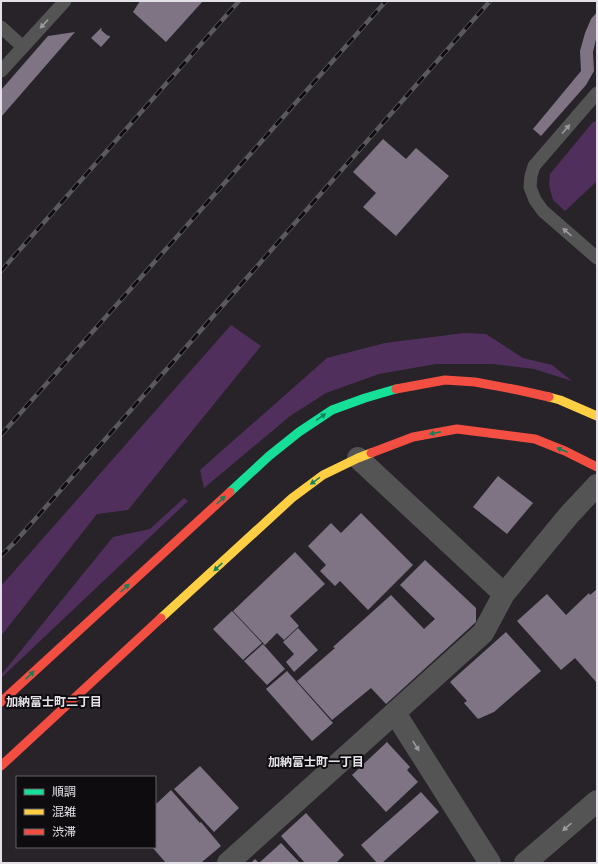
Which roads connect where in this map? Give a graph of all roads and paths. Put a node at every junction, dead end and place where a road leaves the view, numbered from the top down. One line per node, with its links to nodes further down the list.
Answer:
1 (65, 1): 3 (lane, one-way to 3)
2 (1, 27): 3 (lane)
3 (23, 47): 4 (lane)
4 (1, 71)
5 (597, 93): 6 (lane, one-way to 5)
6 (597, 258)
7 (597, 416): 12 (street, one-way to 7)
8 (358, 458): 9 (street, one-way to 8); 11 (street); 14 (street, one-way to 14)
9 (597, 467)
10 (597, 485): 11 (street)
11 (504, 594): 13 (street)
12 (1, 702)
13 (395, 713): 16 (street); 17 (street, one-way to 17)
14 (1, 766)
15 (597, 801): 18 (street, one-way to 18)
16 (228, 863)
17 (490, 863)
18 (525, 863)

